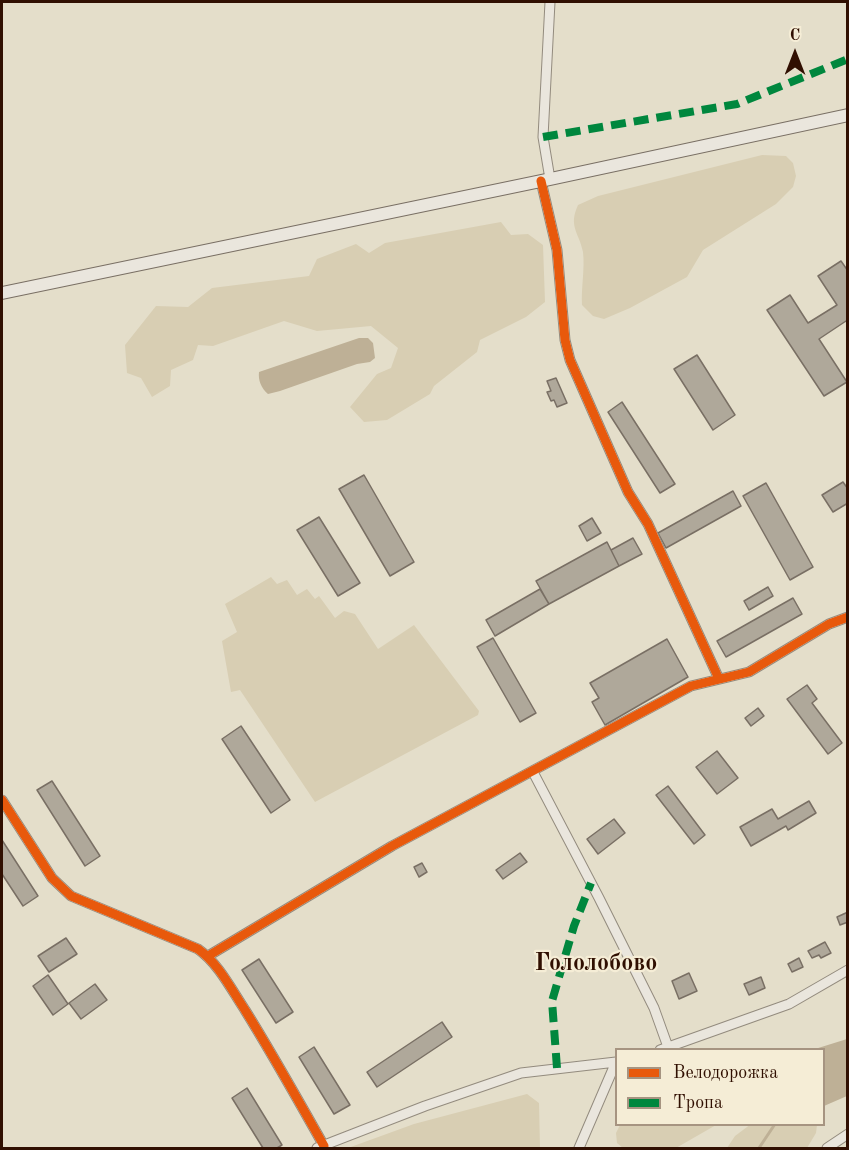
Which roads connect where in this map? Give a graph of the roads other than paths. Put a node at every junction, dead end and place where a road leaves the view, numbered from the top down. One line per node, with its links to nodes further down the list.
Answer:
1 (550, 2): 3 (street)
2 (848, 115): 3 (main road)
3 (546, 180): 4 (main road); 6 (street)
4 (2, 293)
5 (848, 617): 6 (street)
6 (719, 680): 7 (street)
7 (533, 772): 9 (street); 11 (street)
8 (2, 800): 9 (street)
9 (208, 956): 15 (street)
10 (848, 970): 11 (street)
11 (664, 1048)
12 (615, 1062): 15 (street)
13 (615, 1064): 16 (street)
14 (848, 1134): 17 (street)
15 (320, 1147)
16 (579, 1149)
17 (827, 1149)

